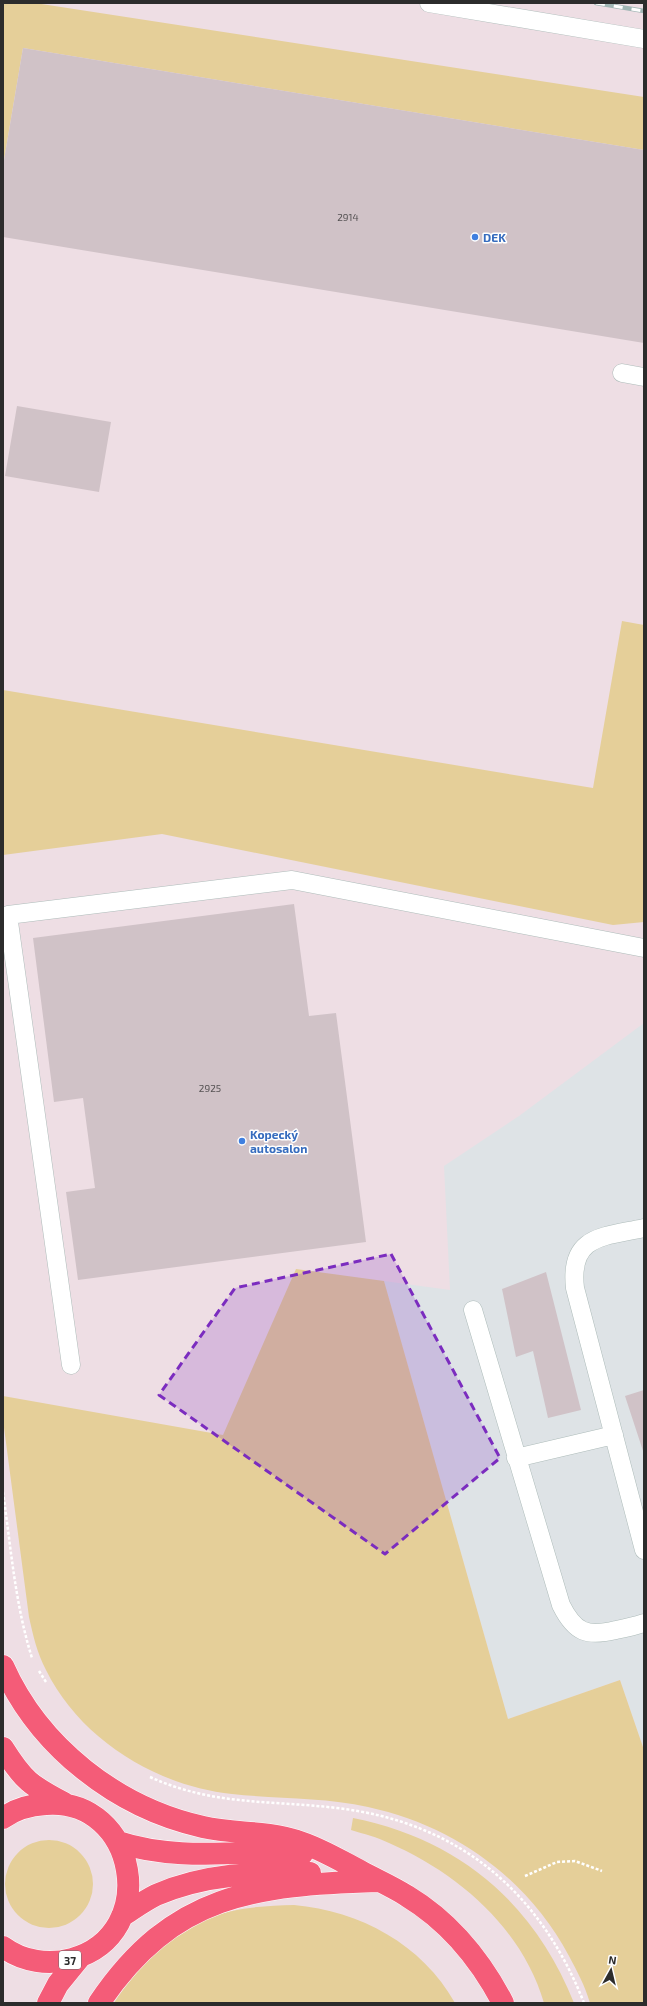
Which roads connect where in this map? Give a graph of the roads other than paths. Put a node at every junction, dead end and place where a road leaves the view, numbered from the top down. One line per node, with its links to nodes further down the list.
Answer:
1 (429, 3): 2 (lane)
2 (644, 39)
3 (622, 374): 4 (lane)
4 (644, 377)
5 (644, 948): 8 (lane)
6 (644, 1228): 9 (lane)
7 (472, 1310): 10 (lane)
8 (71, 1365)
9 (614, 1436): 10 (lane); 11 (lane)
10 (516, 1458): 12 (lane)
11 (644, 1550)
12 (644, 1623)
13 (3, 1666): 18 (main road)
14 (3, 1748): 15 (main road, 37)
15 (67, 1805): 16 (main road, 37); 17 (main road, 37)
16 (3, 1818)
17 (118, 1842): 18 (main road); 19 (main road, 37)
18 (379, 1881): 19 (main road); 23 (main road); 24 (main road)
19 (122, 1916): 21 (main road, 37)
20 (3, 1947): 21 (main road, 37)
21 (80, 1957): 22 (main road, 37)
22 (48, 2003)
23 (99, 2003)
24 (502, 2003)

